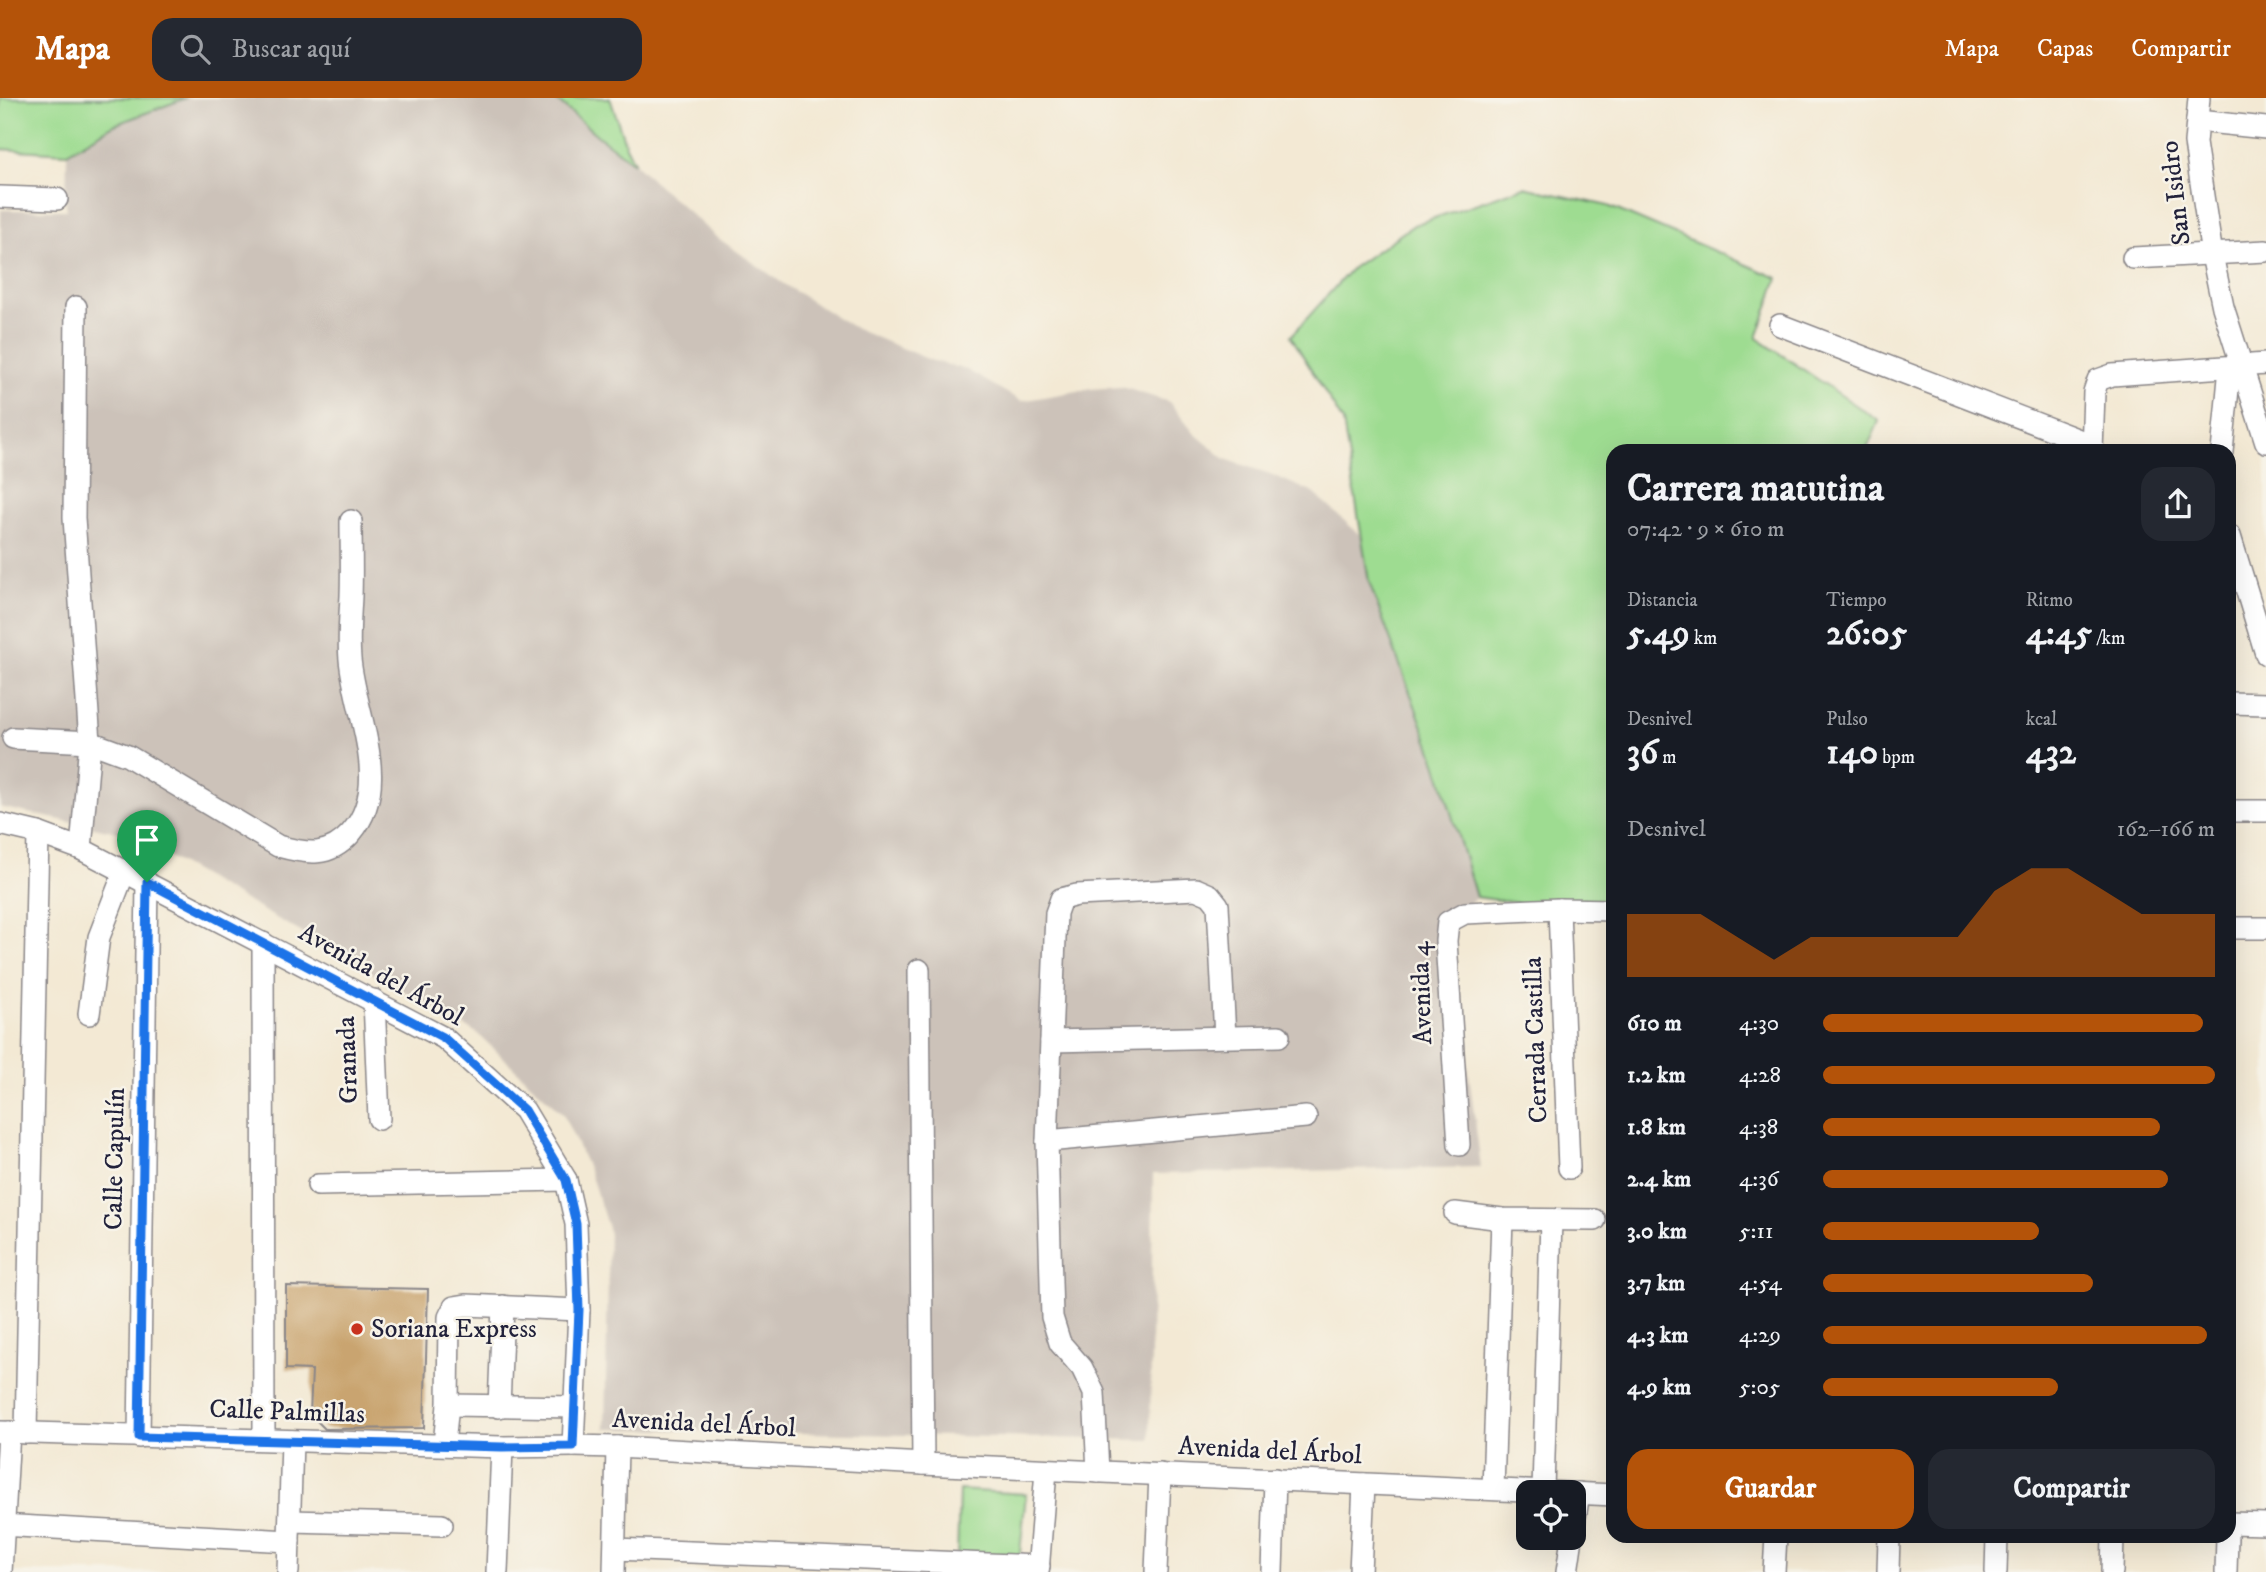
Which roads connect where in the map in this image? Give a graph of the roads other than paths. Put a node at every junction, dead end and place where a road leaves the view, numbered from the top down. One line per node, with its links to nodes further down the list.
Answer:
1 (2199, 98): 2 (street, San Isidro)
2 (2197, 121): 3 (street); 7 (street, San Isidro)
3 (2266, 128)
4 (0, 197): 5 (street)
5 (57, 199)
6 (2266, 251): 7 (street)
7 (2211, 255): 8 (street); 12 (street, San Isidro)
8 (2133, 258)
9 (76, 307): 23 (street)
10 (1780, 325): 14 (street)
11 (2266, 364): 12 (street)
12 (2236, 366): 13 (street, San Isidro); 15 (street); 16 (street)
13 (2266, 442)
14 (2082, 444)
15 (2092, 444)
16 (2223, 444)
17 (351, 521): 23 (street)
18 (2238, 591): 19 (street)
19 (2266, 654)
20 (2236, 704): 21 (street)
21 (2266, 704)
22 (13, 738): 23 (street)
23 (90, 742): 28 (street)
24 (2236, 811): 25 (street)
25 (2266, 811)
26 (0, 824): 27 (street, Avenida del Árbol)
27 (38, 833): 28 (street, Avenida del Árbol); 58 (street)
28 (81, 849): 29 (street, Avenida del Árbol)
29 (125, 870): 30 (street, Avenida del Árbol); 38 (street)
30 (147, 882): 35 (street, Avenida del Árbol); 59 (street, Calle Capulín)
31 (1559, 909): 32 (street, Avenida 4); 45 (street, Avenida 4); 46 (street, Cerrada Castilla)
32 (1606, 910)
33 (2236, 928): 34 (street)
34 (2266, 928)
35 (263, 943): 37 (street, Avenida del Árbol); 60 (street)
36 (919, 970): 66 (street)
37 (374, 1000): 43 (street, Granada); 47 (street, Avenida del Árbol)
38 (89, 1014)
39 (1279, 1036): 40 (street)
40 (1225, 1037): 41 (street); 41 (street)
41 (1051, 1041): 44 (street)
42 (1306, 1117): 44 (street)
43 (379, 1119)
44 (1047, 1142): 68 (street)
45 (1458, 1145)
46 (1569, 1168)
47 (566, 1180): 48 (street); 54 (street, Avenida del Árbol)
48 (318, 1185)
49 (1455, 1213): 50 (street)
50 (1502, 1219): 51 (street); 73 (street)
51 (1551, 1220): 52 (street); 71 (street)
52 (1595, 1220)
53 (503, 1306): 54 (street); 55 (street); 56 (street)
54 (579, 1310): 57 (street, Avenida del Árbol)
55 (448, 1405): 56 (street); 62 (street)
56 (499, 1407): 57 (street)
57 (574, 1407): 63 (street, Avenida del Árbol)
58 (11, 1432): 59 (street, Calle Palmillas); 79 (street)
59 (139, 1437): 60 (street, Calle Palmillas)
60 (264, 1439): 61 (street, Calle Palmillas)
61 (292, 1441): 62 (street, Calle Palmillas); 81 (street)
62 (444, 1444): 64 (street, Calle Palmillas)
63 (573, 1446): 64 (street, Calle Palmillas); 65 (street, Avenida del Árbol)
64 (502, 1447): 92 (street)
65 (617, 1447): 66 (street, Avenida del Árbol); 87 (street)
66 (923, 1464): 67 (street, Avenida del Árbol)
67 (1046, 1470): 68 (street, Avenida del Árbol); 89 (street)
68 (1098, 1472): 69 (street, Avenida del Árbol)
69 (1160, 1474): 70 (street, Avenida del Árbol); 94 (street)
70 (1275, 1479): 72 (street, Avenida del Árbol); 95 (street)
71 (1543, 1480)
72 (1364, 1484): 73 (street, Avenida del Árbol); 96 (street)
73 (1493, 1489): 74 (street, Avenida del Árbol)
74 (1516, 1489)
75 (1586, 1493): 76 (street, Avenida del Árbol)
76 (1606, 1495)
77 (2236, 1523): 78 (street)
78 (2266, 1524)
79 (2, 1525): 81 (street); 90 (street)
80 (442, 1525): 81 (street)
81 (290, 1531): 91 (street)
82 (1776, 1543): 98 (street)
83 (1889, 1543): 99 (street)
84 (1997, 1543): 100 (street)
85 (2113, 1543): 101 (street)
86 (2227, 1543): 102 (street)
87 (615, 1549): 89 (street); 93 (street)
88 (1570, 1550): 97 (street)
89 (1038, 1569)
90 (1, 1572)
91 (288, 1572)
92 (497, 1572)
93 (614, 1572)
94 (1156, 1572)
95 (1272, 1572)
96 (1360, 1572)
97 (1567, 1572)
98 (1774, 1572)
99 (1888, 1572)
100 (1996, 1572)
101 (2112, 1572)
102 (2226, 1572)

